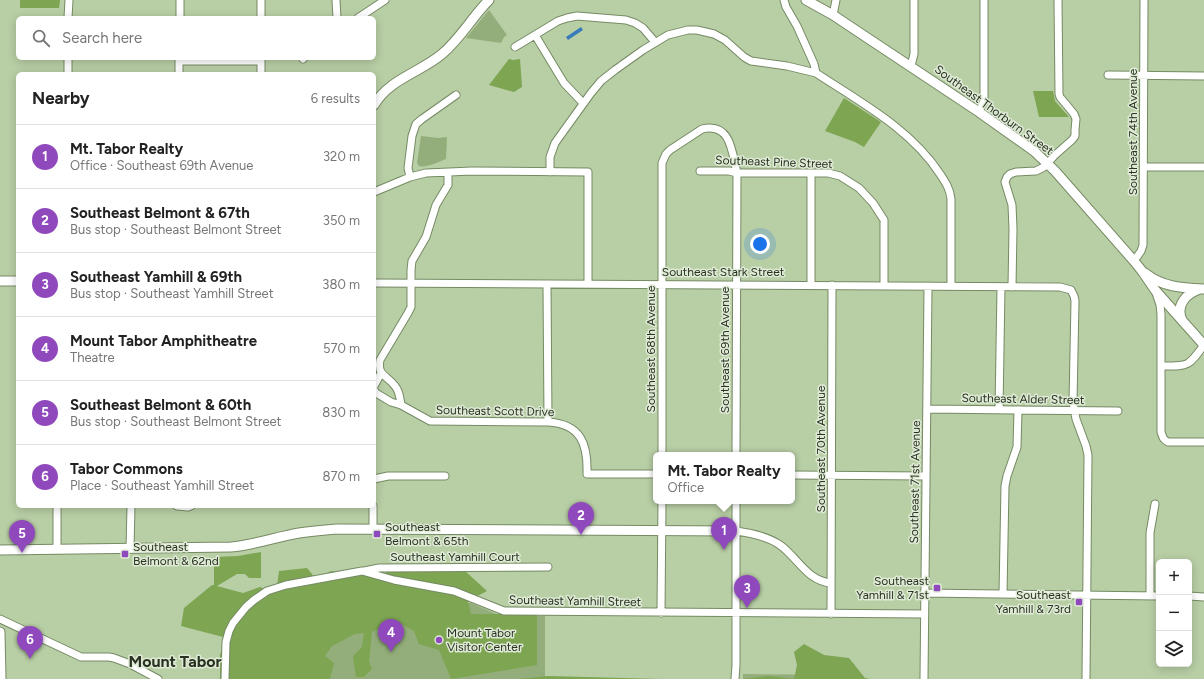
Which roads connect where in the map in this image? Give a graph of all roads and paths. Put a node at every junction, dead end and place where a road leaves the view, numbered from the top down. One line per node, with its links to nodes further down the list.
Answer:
1 (68, 0): 15 (street)
2 (180, 0): 16 (street)
3 (262, 0): 17 (street)
4 (336, 0): 18 (street)
5 (385, 0): 19 (street)
6 (489, 0): 35 (street)
7 (784, 0): 30 (street)
8 (806, 0): 14 (street, Southeast Thorburn Street)
9 (836, 0): 14 (street)
10 (914, 0): 26 (street)
11 (984, 0): 37 (street)
12 (1058, 0): 38 (street)
13 (1144, 0): 32 (street, Southeast 74th Avenue)
14 (832, 15): 26 (street, Southeast Thorburn Street)
15 (68, 16)
16 (180, 16)
17 (261, 16)
18 (337, 16)
19 (361, 16)
20 (535, 35): 21 (street); 22 (street); 36 (street)
21 (655, 42): 30 (street); 36 (street)
22 (515, 47)
23 (68, 60): 27 (street)
24 (179, 60): 25 (street); 28 (street)
25 (261, 60): 29 (street)
26 (911, 66): 37 (street, Southeast Thorburn Street)
27 (68, 72)
28 (179, 72)
29 (261, 72)
30 (816, 73): 62 (street)
31 (1108, 75): 32 (street)
32 (1144, 76): 33 (street); 39 (street, Southeast 74th Avenue)
33 (1204, 76)
34 (456, 95): 46 (street)
35 (376, 102)
36 (583, 103): 42 (street)
37 (979, 112): 38 (street, Southeast Thorburn Street)
38 (1048, 163): 48 (street, Southeast Thorburn Street); 64 (street)
39 (1144, 167): 40 (street); 48 (street, Southeast 74th Avenue)
40 (1204, 168)
41 (700, 171): 44 (street, Southeast Pine Street)
42 (550, 172): 43 (street); 55 (street)
43 (448, 173): 46 (street); 53 (street)
44 (737, 173): 45 (street, Southeast Pine Street); 56 (street, Southeast 68th Avenue); 57 (street, Southeast 69th Avenue)
45 (811, 173): 58 (street); 60 (street, Southeast Pine Street)
46 (410, 177): 47 (street)
47 (376, 191)
48 (1134, 261): 49 (street, Southeast Thorburn Street)
49 (1142, 271): 65 (street); 66 (street, Southeast Thorburn Street)
50 (0, 281): 51 (street)
51 (16, 281)
52 (376, 283): 53 (street, Southeast Stark Street)
53 (411, 283): 54 (street, Southeast Stark Street); 70 (street)
54 (547, 284): 55 (street, Southeast Stark Street); 79 (street)
55 (588, 284): 56 (street, Southeast Stark Street)
56 (662, 284): 57 (street, Southeast Stark Street); 81 (street, Southeast 68th Avenue)
57 (737, 285): 58 (street, Southeast Stark Street); 82 (street, Southeast 69th Avenue)
58 (811, 285): 59 (street, Southeast Stark Street)
59 (832, 285): 60 (street, Southeast Stark Street); 85 (street, Southeast 70th Avenue)
60 (884, 285): 61 (street, Southeast Stark Street)
61 (928, 286): 62 (street, Southeast Stark Street); 74 (street, Southeast 71st Avenue)
62 (951, 286): 63 (street, Southeast Stark Street)
63 (1001, 287): 64 (street, Southeast Stark Street); 75 (street)
64 (1012, 287): 77 (street, Southeast Stark Street)
65 (1203, 288): 67 (street)
66 (1155, 290): 67 (street, Southeast Thorburn Street); 69 (street)
67 (1183, 322): 68 (street, Southeast Thorburn Street)
68 (1204, 345): 69 (street)
69 (1161, 366): 80 (street)
70 (381, 373): 71 (street); 73 (street)
71 (376, 382)
72 (376, 393): 73 (street, Southeast Scott Drive)
73 (401, 405): 79 (street, Southeast Scott Drive)
74 (927, 410): 75 (street, Southeast Alder Street); 87 (street, Southeast 71st Avenue)
75 (999, 410): 76 (street, Southeast Alder Street)
76 (1018, 410): 77 (street, Southeast Alder Street); 105 (street)
77 (1074, 411): 78 (street, Southeast Alder Street); 106 (street)
78 (1118, 411)
79 (548, 422): 83 (street, Southeast Scott Drive)
80 (1204, 442)
81 (662, 452)
82 (736, 452)
83 (653, 474)
84 (795, 475): 85 (street)
85 (832, 475): 87 (street); 103 (street, Southeast 70th Avenue)
86 (445, 476): 88 (street)
87 (926, 476): 104 (street, Southeast 71st Avenue)
88 (376, 479)
89 (662, 504): 96 (street)
90 (736, 504): 97 (street)
91 (1155, 504): 107 (street)
92 (57, 508): 98 (street)
93 (130, 508): 99 (street)
94 (373, 508): 95 (street)
95 (373, 530): 96 (street); 99 (street)
96 (661, 530): 97 (street); 111 (street)
97 (736, 531): 103 (street); 112 (street)
98 (57, 549): 99 (street); 100 (street)
99 (130, 549)
100 (0, 550)
101 (548, 567): 102 (street, Southeast Yamhill Court)
102 (362, 571): 111 (street, Southeast Yamhill Street); 119 (street, Southeast Yamhill Street)
103 (831, 583): 113 (street, Southeast 70th Avenue)
104 (924, 593): 105 (street); 114 (street, Southeast 71st Avenue)
105 (1003, 594): 106 (street)
106 (1087, 595): 107 (street); 122 (street)
107 (1150, 596): 108 (street)
108 (1156, 596)
109 (1192, 596): 110 (street)
110 (1204, 597)
111 (661, 613): 112 (street, Southeast Yamhill Street)
112 (736, 613): 113 (street, Southeast Yamhill Street); 120 (street)
113 (831, 614): 114 (street, Southeast Yamhill Street)
114 (924, 614): 121 (street, Southeast 71st Avenue)
115 (0, 619): 118 (street)
116 (0, 632): 117 (street)
117 (1, 679)
118 (158, 679)
119 (224, 679)
120 (735, 679)
121 (924, 679)
122 (1086, 679)

